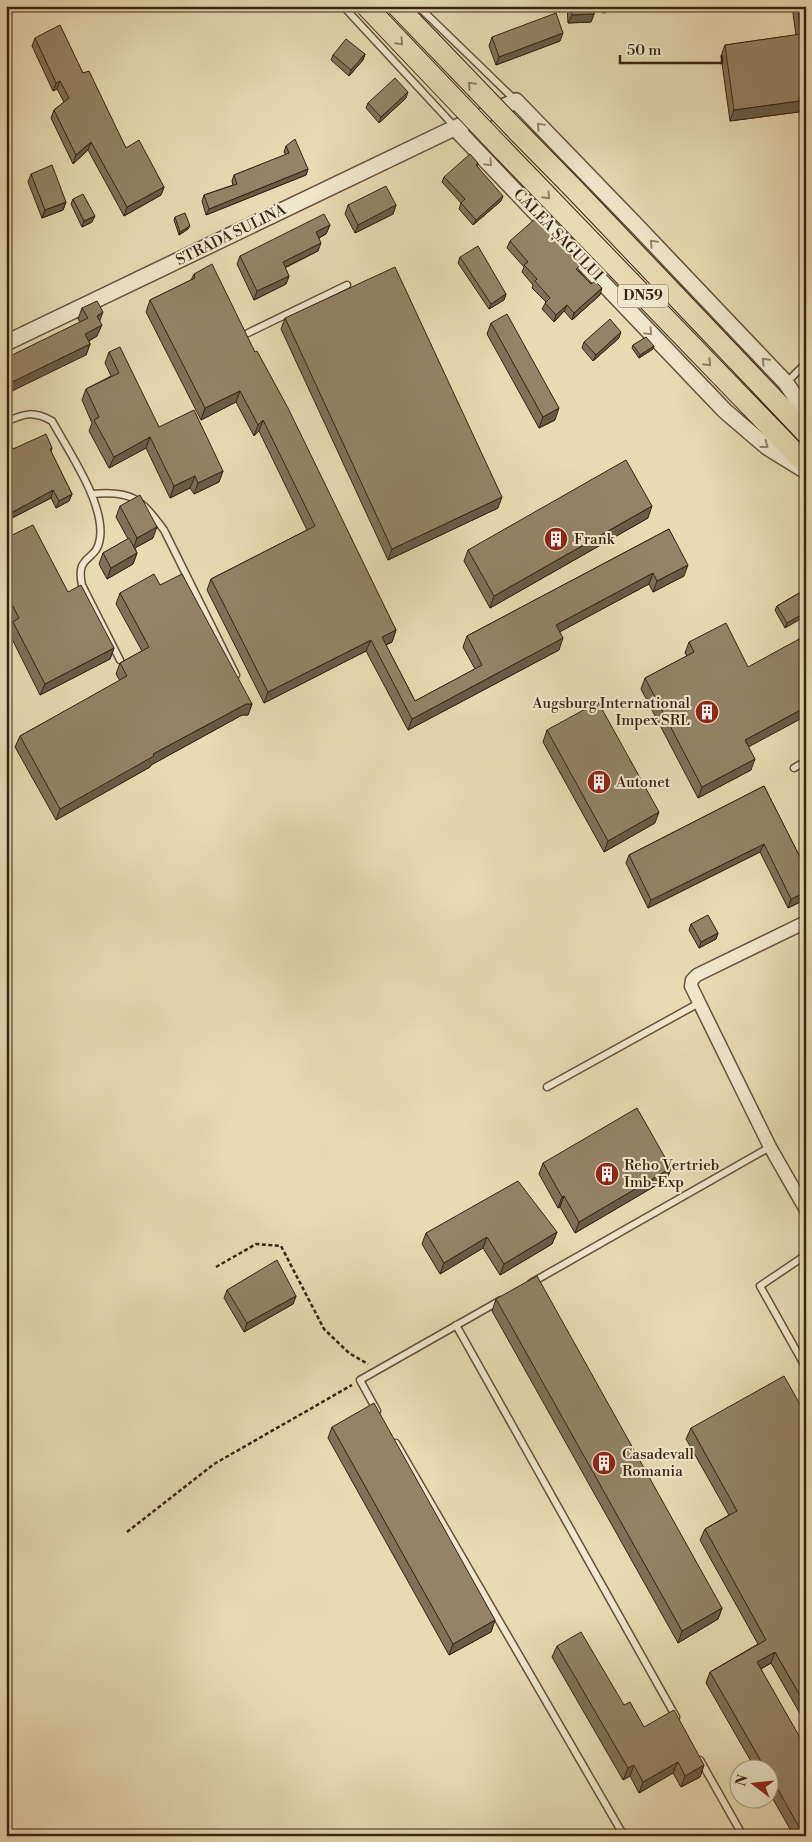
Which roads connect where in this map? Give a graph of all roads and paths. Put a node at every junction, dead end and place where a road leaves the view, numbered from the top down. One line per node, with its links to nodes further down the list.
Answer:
1 (343, 6): 6 (lane, CALEA ȘAGULUI)
2 (366, 6): 15 (main road, CALEA ȘAGULUI / DN59, one-way to 15, bridge)
3 (397, 6): 14 (main road, DN59, one-way to 3, bridge)
4 (418, 6): 5 (lane)
5 (516, 101): 6 (street, STRADA SULINA); 11 (street, one-way to 5)
6 (455, 128): 9 (street, STRADA SULINA); 16 (street, CALEA ȘAGULUI, one-way to 16)
7 (347, 285): 8 (lane)
8 (248, 333)
9 (6, 343)
10 (806, 363): 11 (lane)
11 (786, 383): 12 (street)
12 (806, 413)
13 (6, 422): 17 (lane)
14 (806, 433)
15 (806, 464)
16 (806, 471)
17 (92, 494): 18 (lane); 19 (lane)
18 (120, 660)
19 (238, 680)
20 (806, 761): 21 (lane)
21 (794, 768)
22 (806, 922): 23 (street)
23 (699, 1003): 24 (lane); 25 (street)
24 (547, 1087)
25 (770, 1147): 26 (street); 29 (lane)
26 (806, 1210)
27 (806, 1255): 32 (lane)
28 (216, 1267): 33 (path)
29 (524, 1287)
30 (507, 1296): 31 (lane)
31 (456, 1325): 33 (lane); 38 (lane)
32 (806, 1368)
33 (378, 1370): 34 (lane)
34 (360, 1380): 35 (lane); 37 (path)
35 (380, 1414)
36 (394, 1440): 40 (lane)
37 (127, 1532)
38 (680, 1723)
39 (694, 1749): 41 (lane)
40 (624, 1836)
41 (743, 1836)

